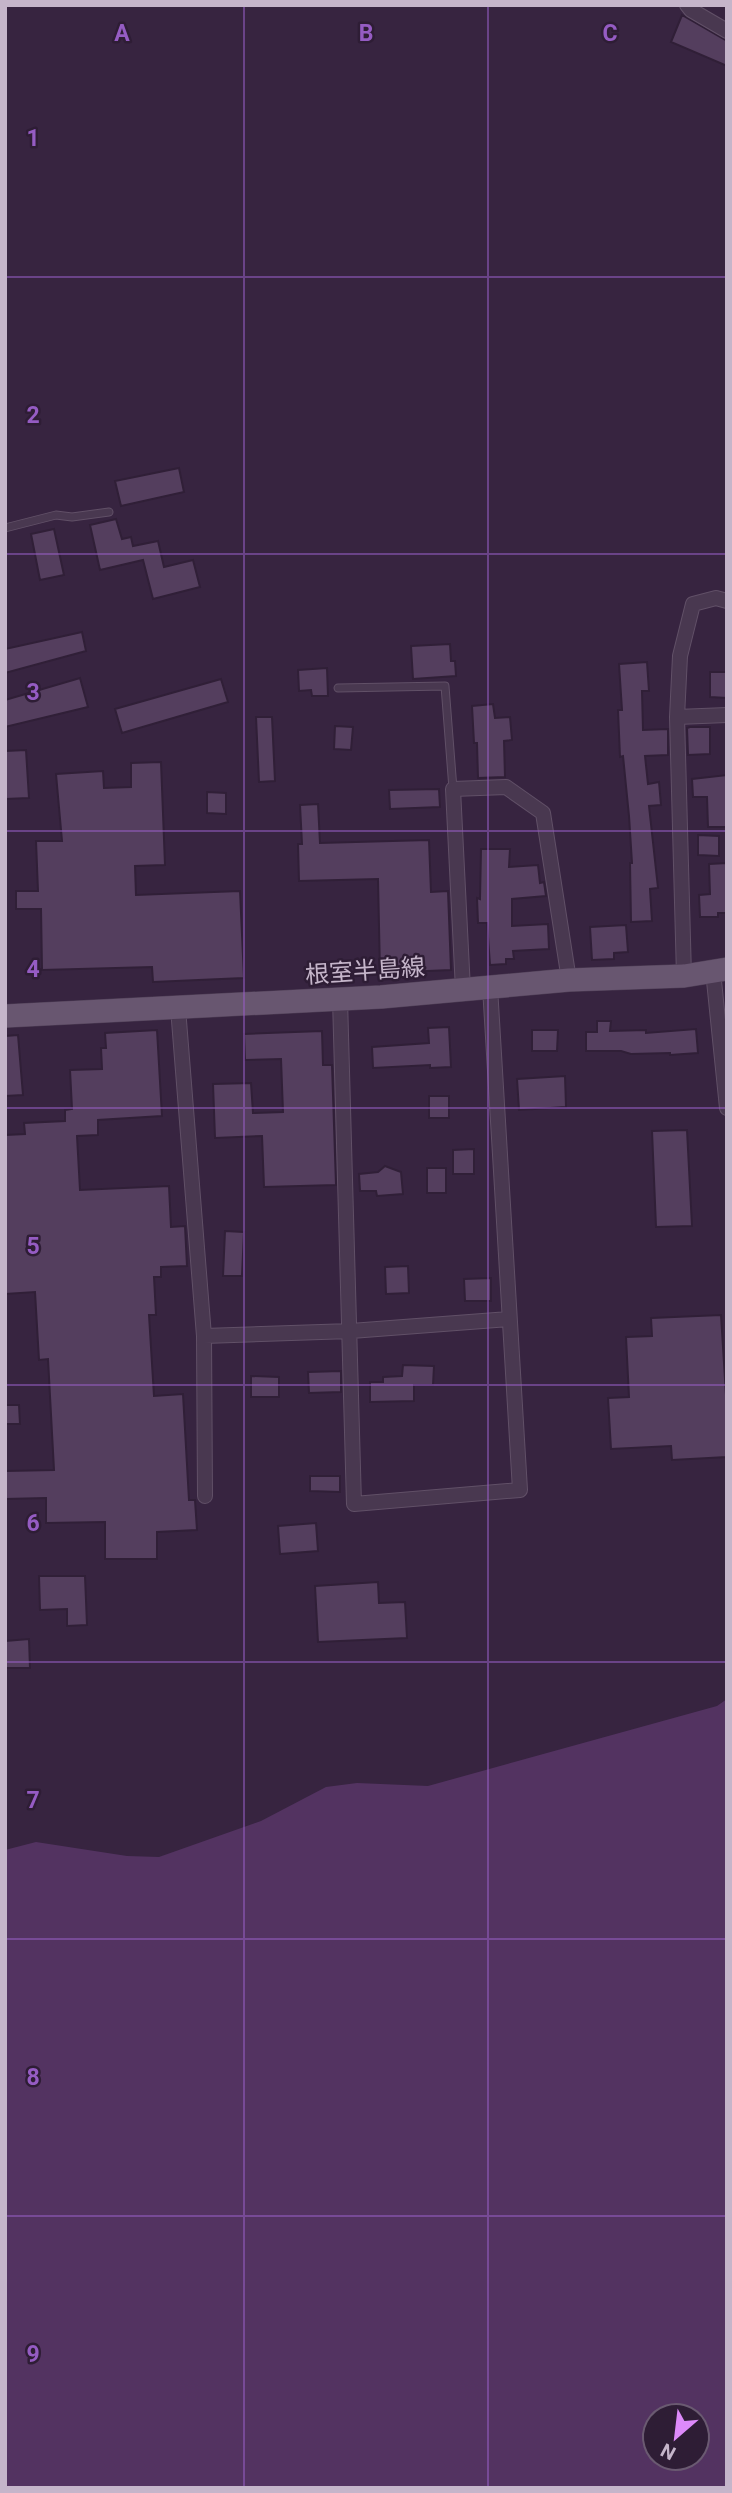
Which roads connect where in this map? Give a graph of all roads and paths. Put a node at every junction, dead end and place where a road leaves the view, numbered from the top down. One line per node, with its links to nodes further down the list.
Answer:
1 (687, 5): 2 (street)
2 (727, 31)
3 (109, 512): 4 (lane)
4 (5, 528)
5 (727, 601): 8 (street)
6 (338, 688): 9 (lane)
7 (727, 715): 8 (street)
8 (677, 717): 11 (street)
9 (453, 789): 12 (street); 14 (street)
10 (720, 970): 11 (main road, 根室半島線); 18 (street)
11 (684, 976): 12 (main road, 根室半島線)
12 (569, 980): 13 (main road, 根室半島線)
13 (490, 987): 14 (main road, 根室半島線); 19 (street)
14 (463, 990): 15 (main road, 根室半島線)
15 (340, 999): 16 (main road, 根室半島線); 20 (street)
16 (178, 1008): 17 (main road, 根室半島線); 21 (street)
17 (5, 1016)
18 (727, 1108)
19 (509, 1320): 20 (street); 20 (street)
20 (351, 1331): 21 (street)
21 (204, 1336): 22 (street)
22 (205, 1496)

